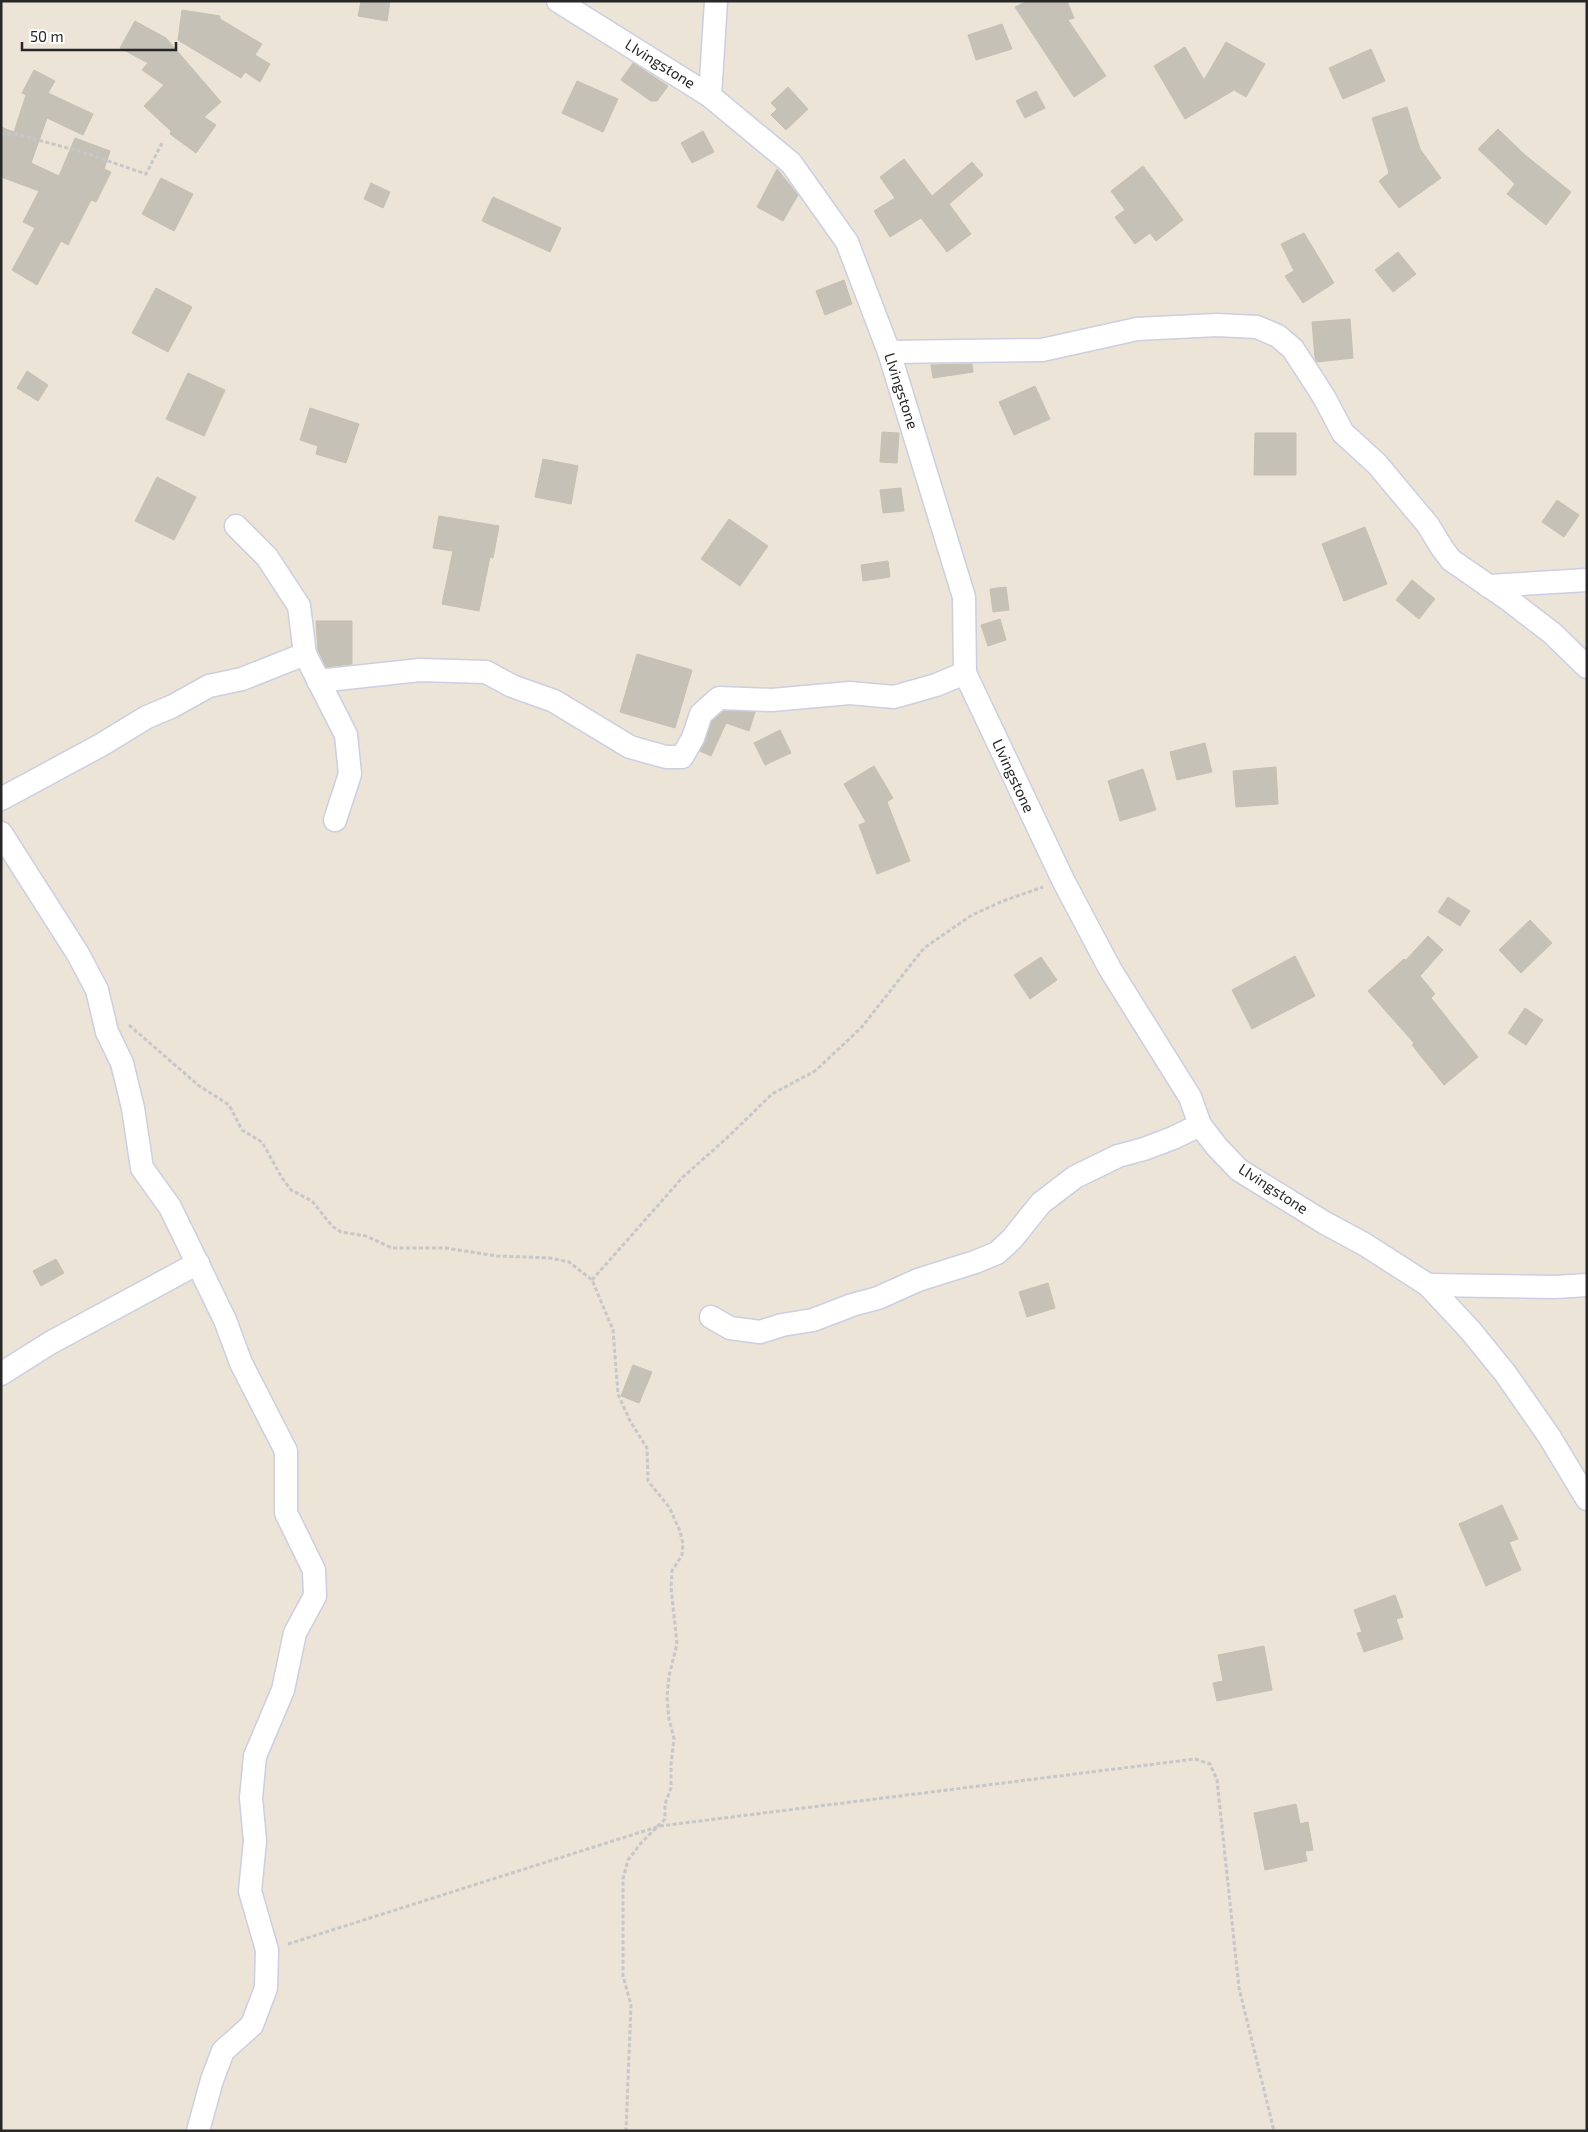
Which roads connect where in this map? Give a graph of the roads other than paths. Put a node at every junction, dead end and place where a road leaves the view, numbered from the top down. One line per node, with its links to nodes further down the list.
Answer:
1 (569, 1): 3 (street)
2 (716, 1): 4 (street)
3 (559, 2): 4 (street, LIvingstone)
4 (710, 96): 5 (street, LIvingstone)
5 (889, 352): 8 (street); 11 (street, LIvingstone)
6 (236, 526): 9 (street)
7 (1587, 580): 8 (street)
8 (1488, 586): 10 (street)
9 (305, 654): 12 (street); 13 (street)
10 (1587, 667)
11 (965, 673): 12 (street); 16 (street, LIvingstone)
12 (318, 681): 14 (street)
13 (1, 799)
14 (335, 820)
15 (1, 833): 17 (street)
16 (1200, 1124): 18 (street, LIvingstone); 20 (street)
17 (198, 1264): 21 (street); 23 (street)
18 (1428, 1284): 19 (street); 22 (street, LIvingstone)
19 (1587, 1284)
20 (711, 1317)
21 (1, 1374)
22 (1587, 1499)
23 (198, 2131)

